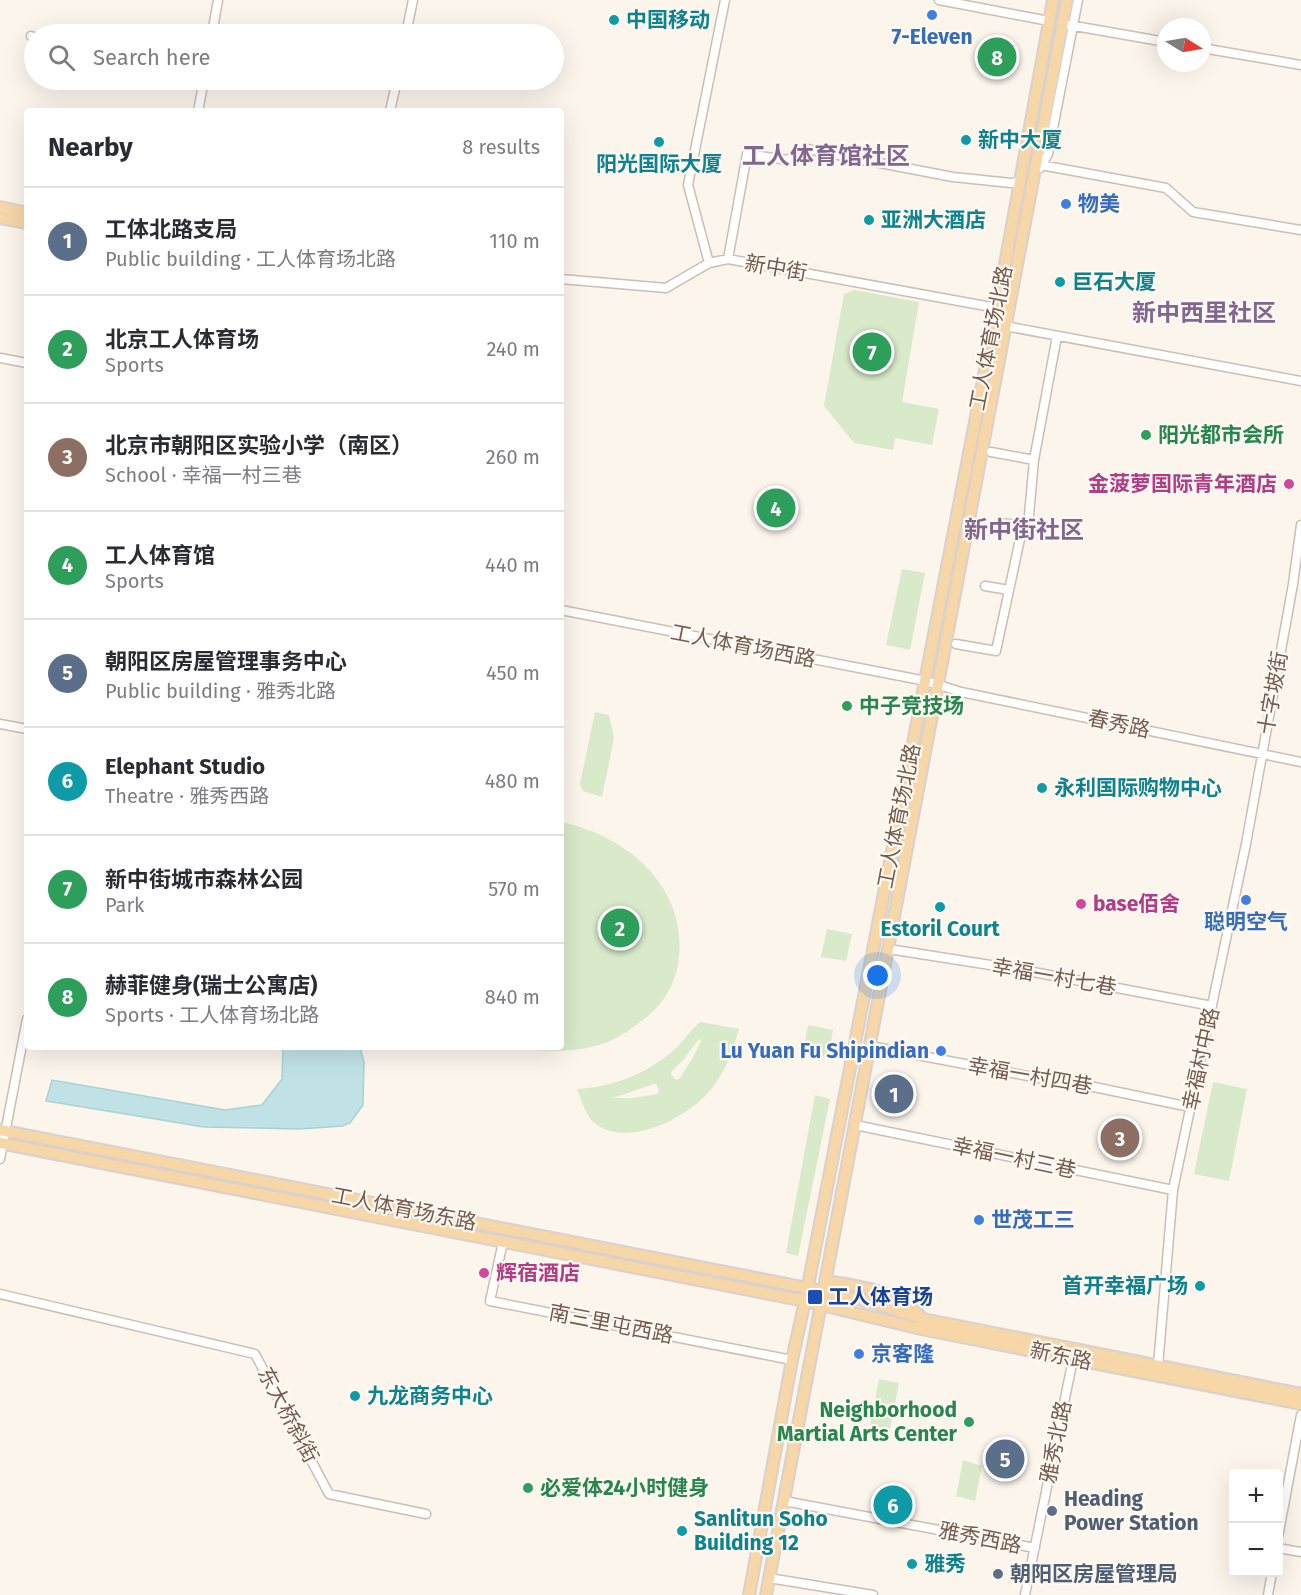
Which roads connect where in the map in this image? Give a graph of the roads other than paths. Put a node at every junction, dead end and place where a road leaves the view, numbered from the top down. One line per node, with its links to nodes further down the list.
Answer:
1 (218, 0): 9 (street)
2 (413, 0): 10 (street)
3 (725, 0): 28 (street)
4 (939, 0): 8 (street)
5 (1053, 0): 8 (main road, 工人体育场北路)
6 (1067, 0): 11 (main road, 工人体育场北路)
7 (1078, 0): 11 (street, 工人体育场北路)
8 (1049, 21): 21 (main road, 工人体育场北路)
9 (214, 24)
10 (408, 24)
11 (1068, 25): 12 (street); 19 (street, 工人体育场北路); 20 (main road, 工人体育场北路)
12 (1157, 40)
13 (1211, 49): 14 (street)
14 (1301, 64)
15 (202, 90): 17 (street)
16 (395, 90): 18 (street)
17 (199, 108)
18 (391, 108)
19 (1041, 165): 20 (street, 工人体育场北路); 26 (street)
20 (1033, 179): 31 (main road, 工人体育场北路)
21 (1019, 182): 27 (street); 30 (main road, 工人体育场北路)
22 (0, 207): 23 (main road)
23 (24, 212)
24 (0, 218): 25 (main road)
25 (24, 222)
26 (1301, 230)
27 (729, 259): 28 (street, 新中街); 30 (street, 新中街)
28 (709, 263): 29 (street, 新中街)
29 (564, 279)
30 (997, 308): 45 (main road, 工人体育场北路)
31 (1005, 326): 32 (street); 46 (main road, 工人体育场北路)
32 (1057, 336): 35 (street); 37 (street)
33 (0, 358): 34 (street)
34 (24, 362)
35 (1301, 381)
36 (991, 452): 37 (street)
37 (1034, 460): 40 (street)
38 (1000, 523): 40 (street)
39 (1301, 525): 49 (street, 十字坡街)
40 (1028, 526): 42 (street)
41 (985, 586): 42 (street)
42 (1009, 590): 44 (street)
43 (564, 611): 45 (street, 工人体育场西路)
44 (956, 644)
45 (926, 681): 46 (street, 工人体育场西路); 63 (main road, 工人体育场北路)
46 (938, 685): 49 (street, 春秀路); 54 (main road, 工人体育场北路)
47 (0, 724): 48 (street)
48 (24, 728)
49 (1262, 754): 50 (street, 春秀路); 52 (street, 幸福村中路)
50 (1301, 762)
51 (895, 950): 52 (street, 幸福一村七巷)
52 (1212, 1006): 55 (street, 幸福村中路)
53 (24, 1033): 57 (street)
54 (870, 1046): 55 (street, 幸福一村四巷); 56 (main road, 工人体育场北路)
55 (1190, 1107): 60 (street, 幸福村中路)
56 (855, 1125): 60 (street, 幸福一村三巷); 62 (main road, 工人体育场北路)
57 (3, 1131): 58 (street); 63 (main road, 工人体育场东路)
58 (2, 1143): 59 (street); 61 (main road, 工人体育场东路)
59 (0, 1159)
60 (1173, 1190): 69 (street, 幸福村中路)
61 (502, 1242): 65 (main road, 工人体育场东路); 68 (street, 南三里屯西路)
62 (825, 1286): 63 (main road, 工人体育场东路); 66 (main road, 工人体育场北路); 69 (main road, 新东路)
63 (807, 1288): 65 (main road, 工人体育场北路)
64 (0, 1294): 74 (street, 东大桥斜街)
65 (805, 1301): 66 (main road, 工人体育场东路); 68 (main road, 工人体育场北路)
66 (821, 1305): 67 (main road, 新东路); 73 (main road, 工人体育场北路)
67 (1072, 1359): 71 (main road, 新东路); 76 (street, 雅秀北路)
68 (792, 1360): 81 (main road, 工人体育场北路)
69 (1158, 1366): 70 (main road, 新东路)
70 (1301, 1394)
71 (1301, 1404)
72 (1301, 1415): 75 (street)
73 (784, 1501): 76 (street, 雅秀西路); 80 (main road, 工人体育场北路)
74 (426, 1514)
75 (1281, 1523)
76 (1035, 1548): 84 (street, 雅秀北路)
77 (1283, 1549): 78 (street)
78 (1301, 1552)
79 (1271, 1577): 85 (street)
80 (769, 1578): 82 (main road, 工人体育场北路); 83 (street)
81 (749, 1595)
82 (766, 1595)
83 (873, 1595)
84 (1025, 1595)
85 (1268, 1595)

